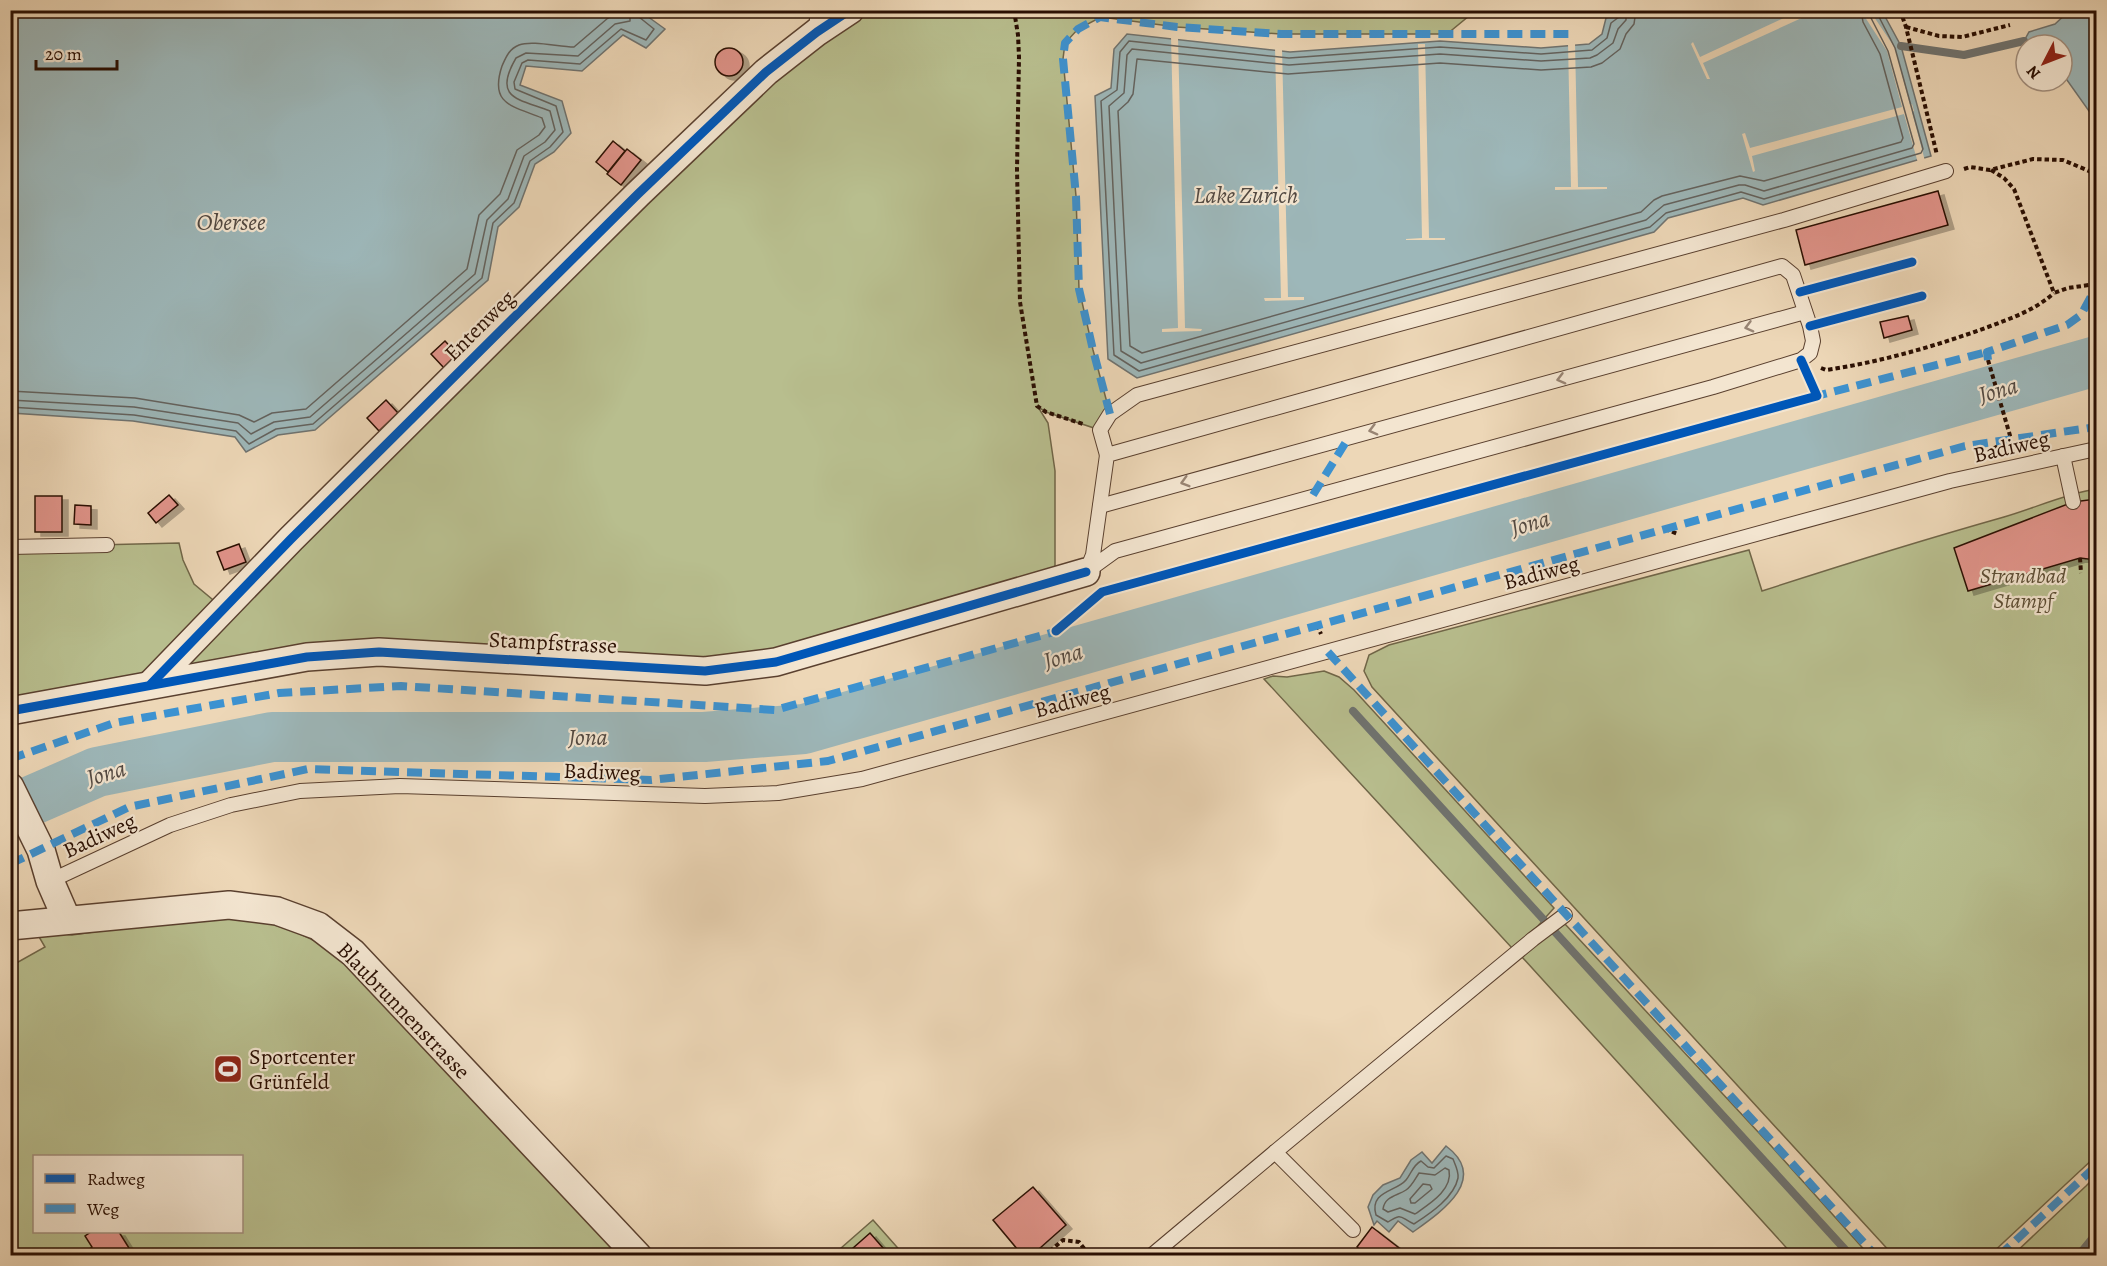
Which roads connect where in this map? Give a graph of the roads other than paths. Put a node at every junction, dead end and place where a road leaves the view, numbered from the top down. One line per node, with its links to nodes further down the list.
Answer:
1 (850, 10): 2 (street, Entenweg)
2 (817, 21): 13 (street, Entenweg)
3 (1946, 171): 6 (lane)
4 (1805, 312): 6 (lane); 9 (lane, one-way to 9); 12 (lane)
5 (2097, 449): 7 (lane, Badiweg)
6 (1107, 455): 9 (lane)
7 (2063, 456): 8 (lane); 16 (lane, Badiweg)
8 (2073, 502)
9 (1100, 506): 12 (lane)
10 (107, 545): 11 (lane)
11 (10, 547)
12 (1086, 572): 13 (street, Stampfstrasse)
13 (151, 684): 14 (street, Stampfstrasse)
14 (10, 711)
15 (10, 787): 16 (street)
16 (50, 881): 18 (street)
17 (1562, 918): 20 (lane)
18 (67, 920): 19 (street, Blaubrunnenstrasse); 22 (street, Blaubrunnenstrasse)
19 (10, 926)
20 (1275, 1152): 21 (lane); 23 (lane)
21 (1353, 1230)
22 (638, 1256)
23 (1151, 1256)

